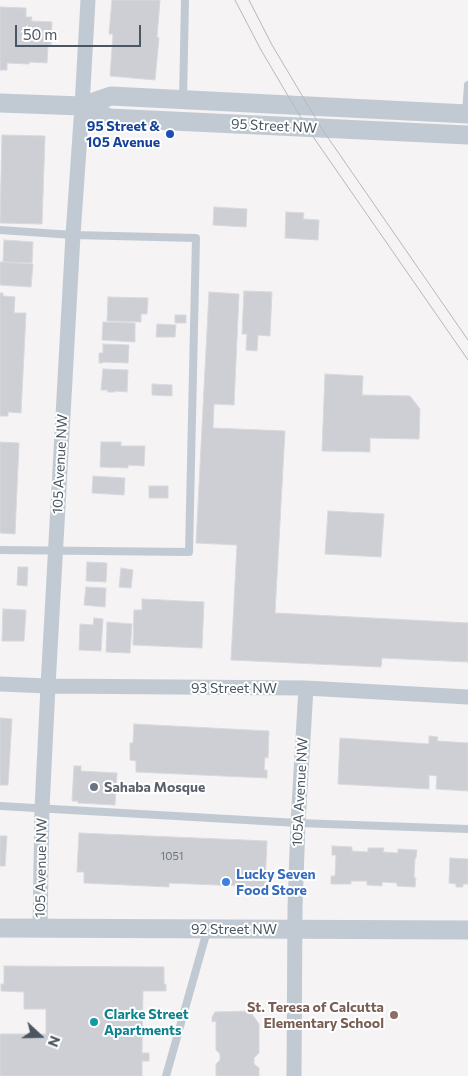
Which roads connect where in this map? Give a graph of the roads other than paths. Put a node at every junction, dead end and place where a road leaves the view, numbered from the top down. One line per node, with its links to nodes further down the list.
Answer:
1 (88, 0): 6 (street, 105 Avenue NW)
2 (185, 0): 4 (lane)
3 (468, 85): 7 (lane)
4 (183, 100): 6 (street, 95 Street NW); 7 (street, 95 Street NW)
5 (0, 103): 6 (street, 95 Street NW)
6 (82, 106): 8 (street, 95 Street NW); 10 (street, 105 Avenue NW)
7 (467, 114)
8 (468, 135)
9 (0, 230): 10 (lane)
10 (73, 234): 12 (street, 105 Avenue NW); 12 (lane)
11 (0, 550): 12 (lane)
12 (56, 551): 14 (street, 105 Avenue NW)
13 (0, 684): 14 (street, 93 Street NW)
14 (48, 686): 15 (street, 93 Street NW); 18 (street, 105 Avenue NW)
15 (306, 688): 16 (street, 93 Street NW); 19 (street, 105A Avenue NW)
16 (468, 697)
17 (0, 806): 18 (lane)
18 (42, 808): 19 (lane); 22 (street, 105 Avenue NW)
19 (298, 823): 20 (lane); 24 (street, 105A Avenue NW)
20 (468, 829)
21 (0, 928): 22 (street, 92 Street NW)
22 (40, 928): 23 (street, 92 Street NW)
23 (208, 929): 24 (street, 92 Street NW); 26 (lane)
24 (294, 929): 25 (street, 92 Street NW); 27 (street, 105A Avenue NW)
25 (468, 930)
26 (166, 1076)
27 (294, 1076)

